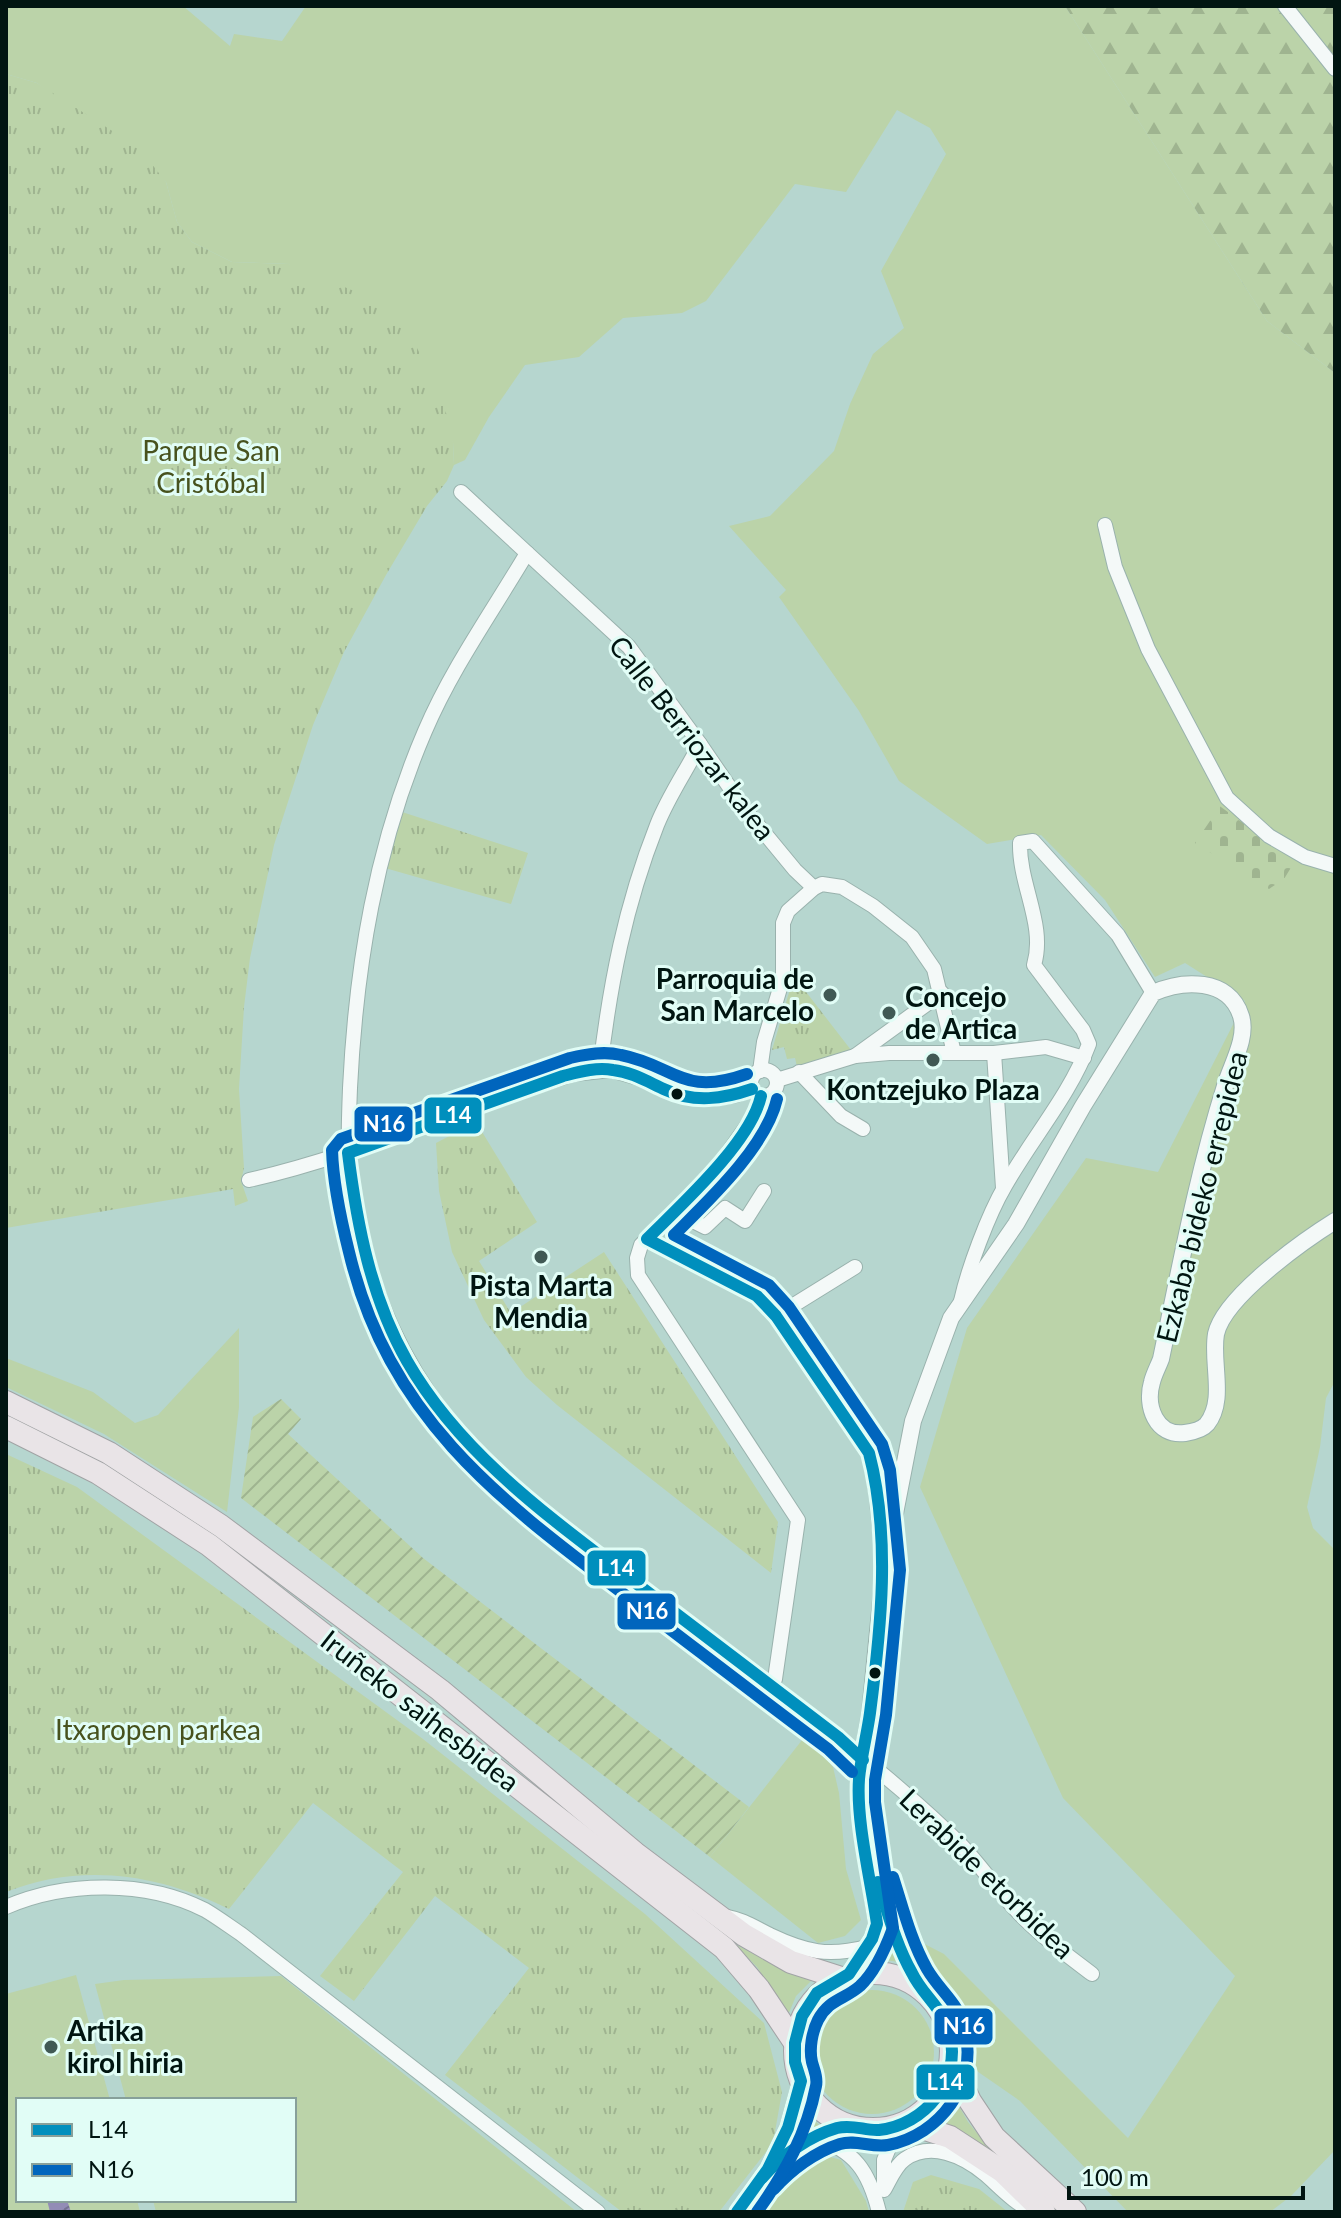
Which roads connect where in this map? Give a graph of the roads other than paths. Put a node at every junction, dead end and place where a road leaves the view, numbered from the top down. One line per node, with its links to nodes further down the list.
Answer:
1 (1285, 6): 2 (street)
2 (1335, 69)
3 (461, 492): 5 (street, Calle Berriozar kalea)
4 (1105, 525): 7 (street)
5 (527, 553): 6 (street, Calle Berriozar kalea); 21 (street, Lerabide etorbidea)
6 (700, 744): 8 (street, Calle Berriozar kalea); 15 (street)
7 (1335, 866)
8 (814, 888): 9 (street); 16 (street)
9 (942, 993): 11 (street); 13 (street)
10 (1153, 993): 14 (street); 26 (street, Ezkaba bideko errepidea); 29 (street)
11 (954, 1053): 12 (street); 13 (street)
12 (994, 1053): 14 (street); 23 (street)
13 (855, 1056): 17 (street)
14 (1084, 1058): 23 (street)
15 (600, 1069): 19 (street); 21 (street)
16 (760, 1071): 18 (street); 19 (street)
17 (799, 1072): 18 (street); 20 (street)
18 (777, 1080): 19 (street)
19 (757, 1092): 25 (street)
20 (863, 1129)
21 (348, 1153): 22 (street); 34 (street, Lerabide etorbidea)
22 (249, 1180)
23 (1003, 1188): 29 (street)
24 (764, 1191): 25 (street)
25 (675, 1212): 27 (street)
26 (1335, 1221)
27 (647, 1239): 30 (street); 34 (street)
28 (855, 1267): 30 (street)
29 (960, 1305): 33 (street)
30 (776, 1316): 33 (street)
31 (6, 1402): 38 (highway, Iruñeko saihesbidea)
32 (6, 1427): 43 (highway, Iruñeko saihesbidea)
33 (884, 1570): 35 (street)
34 (771, 1686): 35 (street, Lerabide etorbidea)
35 (863, 1760): 36 (street); 40 (street, Lerabide etorbidea)
36 (866, 1847): 39 (street); 42 (street)
37 (6, 1907): 51 (street)
38 (719, 1915): 39 (street, Iruñeko saihesbidea); 41 (highway, Iruñeko saihesbidea)
39 (867, 1947): 41 (street)
40 (1092, 1974)
41 (845, 1976): 42 (highway); 43 (highway)
42 (922, 1990): 44 (highway)
43 (795, 2043): 45 (highway)
44 (952, 2063): 47 (highway); 57 (highway)
45 (801, 2081): 46 (highway); 49 (street)
46 (849, 2125): 47 (highway); 48 (street)
47 (903, 2125): 50 (street); 56 (highway)
48 (815, 2138): 49 (street); 53 (street)
49 (768, 2169): 52 (street)
50 (884, 2190): 54 (street); 55 (street)
51 (598, 2212)
52 (737, 2212)
53 (879, 2212)
54 (889, 2212)
55 (1035, 2212)
56 (1044, 2212)
57 (1075, 2212)

